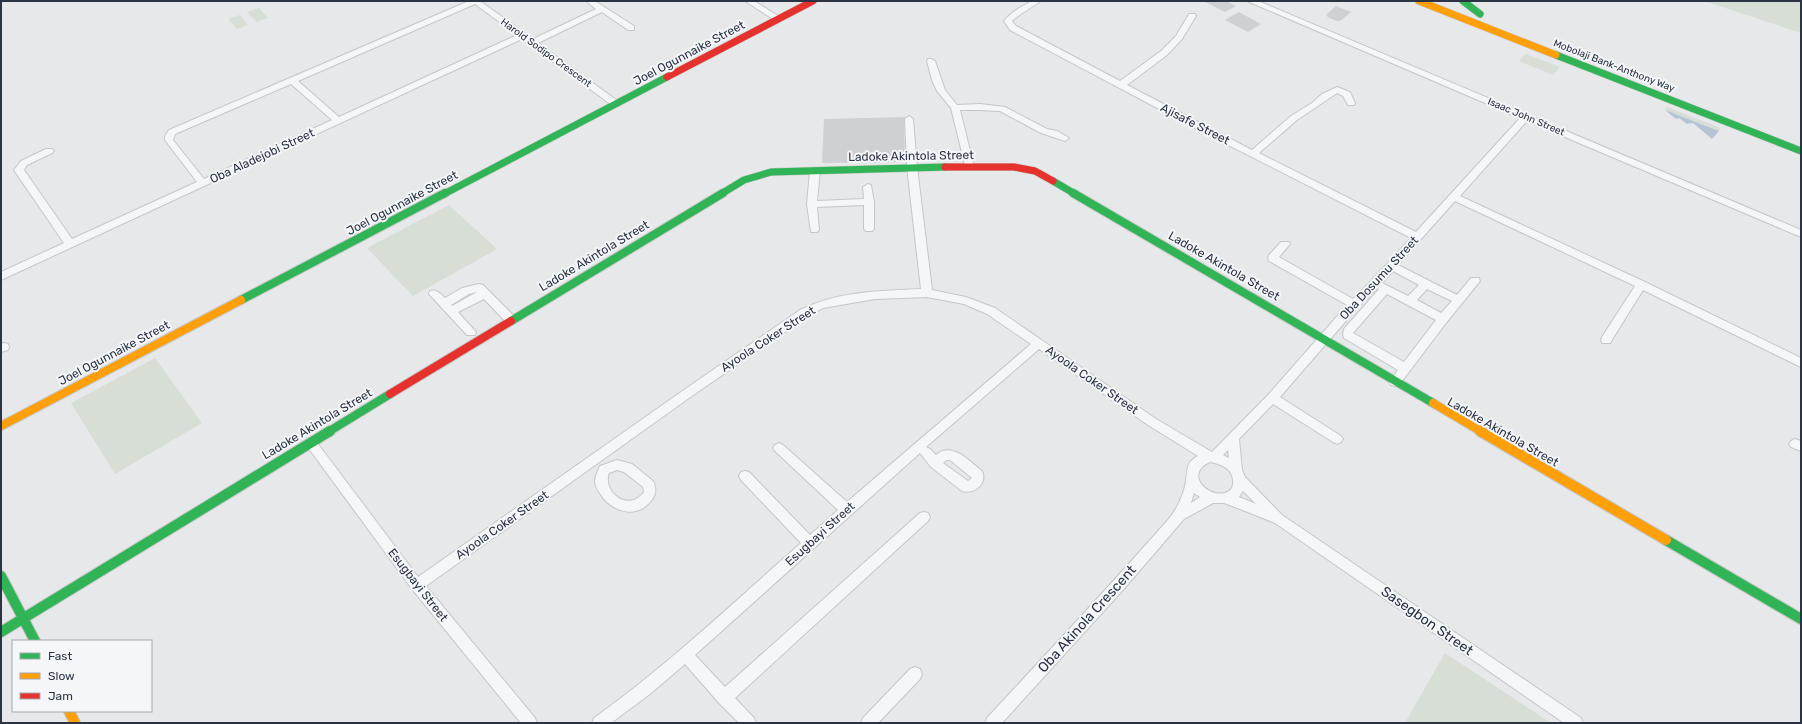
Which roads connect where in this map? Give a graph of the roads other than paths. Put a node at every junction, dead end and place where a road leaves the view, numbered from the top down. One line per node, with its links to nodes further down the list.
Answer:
1 (476, 1): 14 (street, Harold Sodipo Crescent); 19 (street)
2 (590, 1): 10 (street)
3 (749, 1): 12 (street)
4 (813, 1): 12 (street, Joel Ogunnaike Street)
5 (1037, 1): 21 (street, Ajisafe Street)
6 (1251, 1): 26 (street, Isaac John Street)
7 (1419, 1): 18 (street, Mobolaji Bank-Anthony Way)
8 (1463, 1): 9 (street)
9 (1453, 4)
10 (602, 9): 13 (street); 15 (street)
11 (1192, 16): 21 (street)
12 (779, 19): 24 (street, Joel Ogunnaike Street)
13 (631, 28)
14 (522, 36): 15 (street, Harold Sodipo Crescent); 28 (street, Oba Aladejobi Street)
15 (532, 43): 24 (street, Harold Sodipo Crescent)
16 (931, 61): 25 (street)
17 (1630, 73): 18 (street)
18 (1615, 78): 22 (street, Mobolaji Bank-Anthony Way)
19 (292, 80): 28 (street); 36 (street)
20 (1654, 84): 22 (street)
21 (1121, 85): 32 (street, Ajisafe Street)
22 (1657, 94): 30 (street, Mobolaji Bank-Anthony Way)
23 (1351, 103): 32 (street)
24 (616, 104): 68 (street, Joel Ogunnaike Street)
25 (955, 108): 29 (street); 33 (street)
26 (1525, 118): 38 (street, Oba Dosumu Street); 43 (street, Isaac John Street)
27 (909, 119): 34 (street)
28 (338, 121): 36 (street, Oba Aladejobi Street)
29 (1065, 138)
30 (1801, 151)
31 (49, 152): 45 (street)
32 (1254, 154): 44 (street, Ajisafe Street)
33 (969, 167): 34 (street, Ladoke Akintola Street); 61 (street, Ladoke Akintola Street)
34 (912, 168): 35 (street, Ladoke Akintola Street); 52 (street)
35 (816, 170): 40 (street); 58 (street, Ladoke Akintola Street)
36 (203, 183): 45 (street, Oba Aladejobi Street)
37 (868, 187): 39 (street)
38 (1454, 197): 44 (street, Oba Dosumu Street); 51 (street)
39 (869, 202): 40 (street); 41 (street)
40 (812, 204): 42 (street)
41 (869, 229)
42 (814, 230)
43 (1801, 234)
44 (1418, 237): 47 (street, Oba Dosumu Street)
45 (70, 244): 48 (street, Oba Aladejobi Street)
46 (1285, 244): 56 (street)
47 (1391, 266): 50 (street); 56 (street, Oba Dosumu Street)
48 (1, 276)
49 (1474, 281): 54 (street)
50 (1426, 284): 54 (street); 55 (street)
51 (1641, 285): 62 (street); 64 (street)
52 (927, 293): 63 (street, Ayoola Coker Street); 75 (street, Ayoola Coker Street)
53 (434, 294): 57 (street)
54 (1458, 300): 59 (street)
55 (1410, 301): 59 (street); 65 (street)
56 (1354, 304): 61 (street, Oba Dosumu Street)
57 (447, 308): 58 (street); 60 (street)
58 (511, 320): 71 (street, Ladoke Akintola Street)
59 (1442, 320): 65 (street)
60 (471, 332)
61 (1324, 339): 66 (street, Ladoke Akintola Street); 67 (street, Oba Dosumu Street)
62 (1606, 340)
63 (1039, 343): 74 (street, Ayoola Coker Street); 83 (street, Esugbayi Street)
64 (1801, 363)
65 (1404, 368): 66 (street)
66 (1394, 382): 91 (street, Ladoke Akintola Street)
67 (1272, 398): 69 (street, Oba Dosumu Street); 70 (street)
68 (1, 426)
69 (1233, 437): 74 (street, Oba Dosumu Street); 78 (street)
70 (1337, 439)
71 (311, 443): 89 (street, Esugbayi Street); 90 (street, Ladoke Akintola Street)
72 (779, 448): 83 (street)
73 (926, 452): 76 (street)
74 (1212, 458): 78 (street); 80 (street)
75 (594, 461): 77 (street); 89 (street, Ayoola Coker Street)
76 (935, 463)
77 (604, 470)
78 (1238, 475): 82 (street); 86 (street, Sasegbon Street)
79 (745, 476): 87 (street)
80 (1192, 482): 81 (street); 84 (street)
81 (1210, 498): 82 (street); 84 (street)
82 (1224, 498): 86 (street, Sasegbon Street)
83 (847, 510): 87 (street, Esugbayi Street)
84 (1180, 515): 103 (street, Oba Akinola Crescent)
85 (924, 517): 96 (street)
86 (1279, 519): 104 (street, Sasegbon Street)
87 (810, 543): 94 (street, Esugbayi Street)
88 (1, 576): 90 (street)
89 (417, 585): 99 (street, Esugbayi Street)
90 (24, 619): 92 (street, Ladoke Akintola Street); 93 (street)
91 (1801, 619)
92 (1, 632)
93 (34, 640)
94 (685, 654): 96 (street); 100 (street, Esugbayi Street)
95 (915, 674): 102 (street)
96 (724, 698): 101 (street)
97 (70, 712): 98 (street)
98 (75, 723)
99 (530, 723)
100 (599, 723)
101 (749, 723)
102 (868, 723)
103 (992, 723)
104 (1576, 723)

